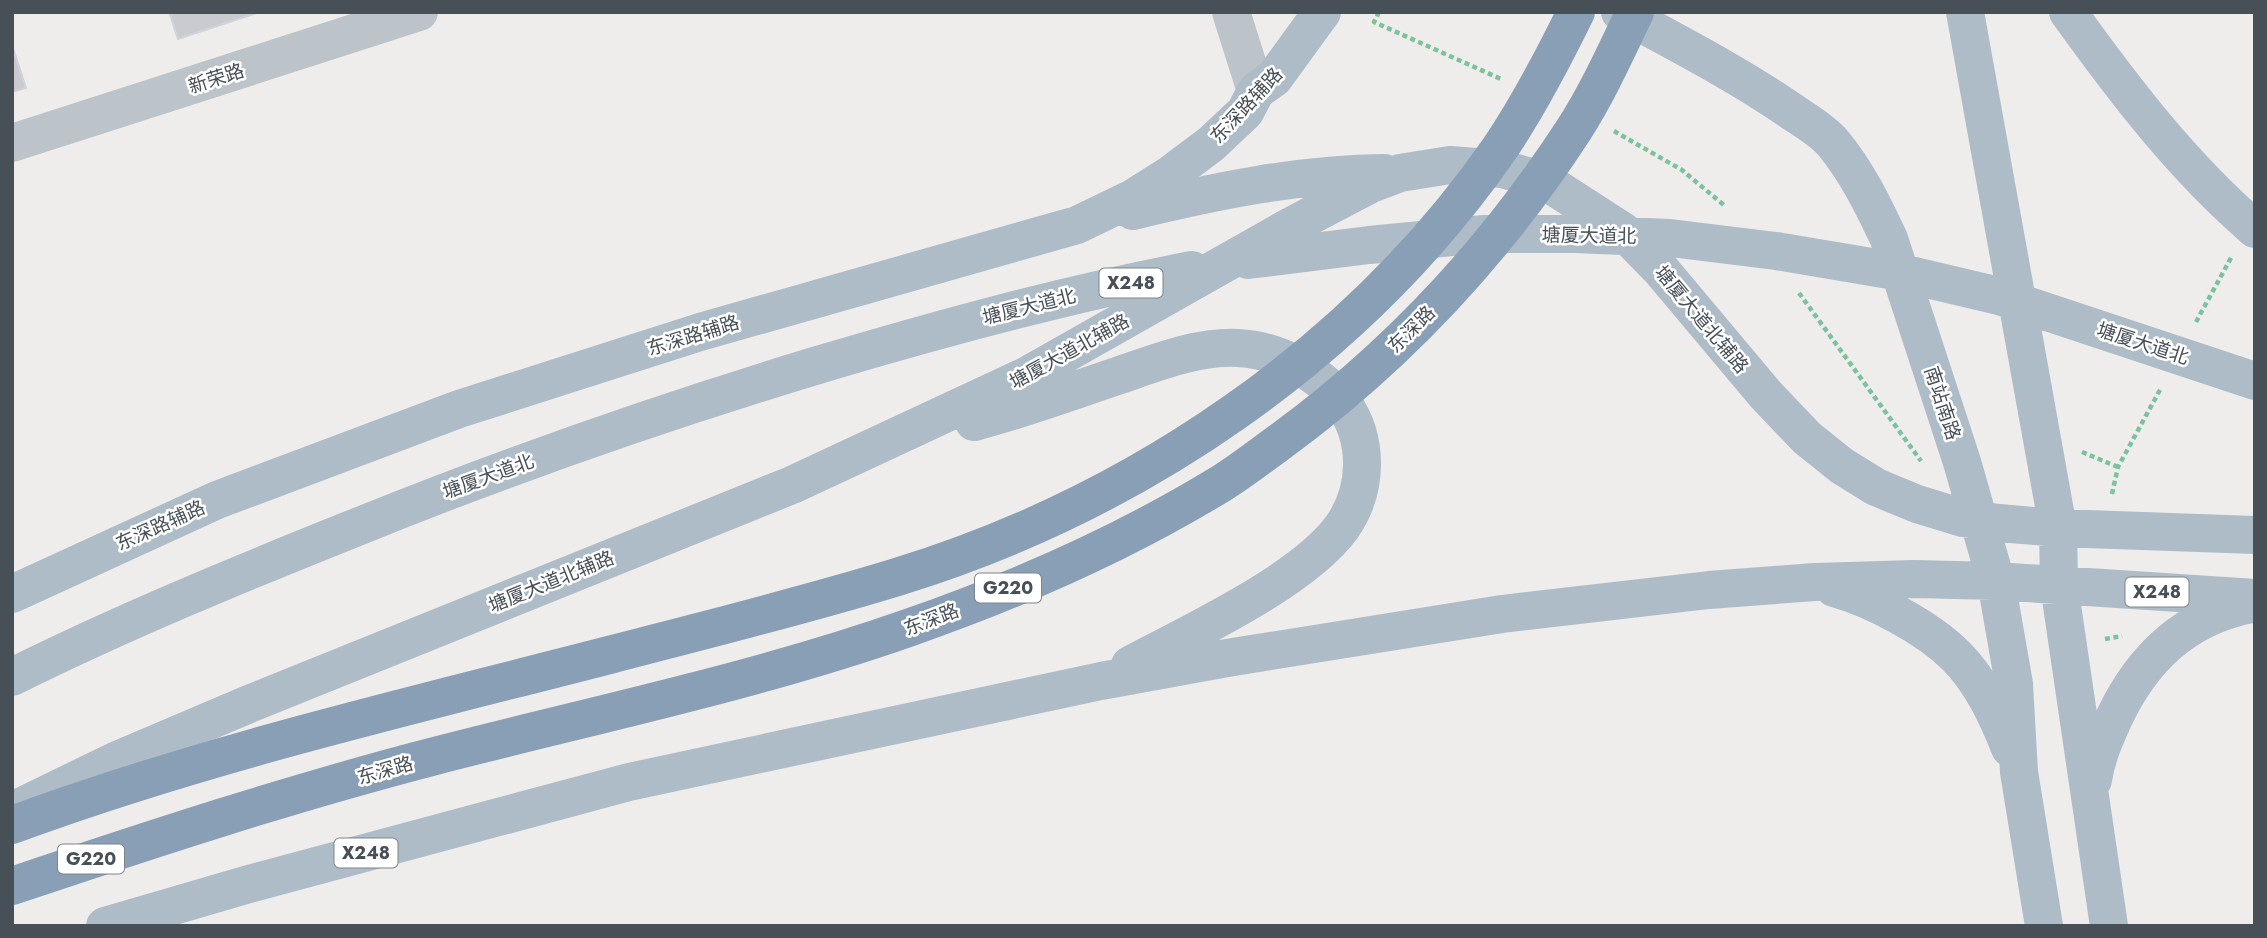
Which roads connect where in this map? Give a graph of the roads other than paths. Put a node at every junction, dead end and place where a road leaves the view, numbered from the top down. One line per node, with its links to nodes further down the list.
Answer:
1 (419, 12): 10 (street, 新荣路)
2 (1231, 12): 9 (street)
3 (1322, 12): 9 (main road, 东深路辅路)
4 (1576, 12): 29 (highway, G220)
5 (1620, 12): 16 (main road, 南站南路)
6 (1635, 12): 30 (highway, 东深路 / G220)
7 (1965, 12): 17 (main road)
8 (2068, 12): 13 (main road)
9 (1256, 91): 12 (main road, 东深路辅路)
10 (12, 143)
11 (1400, 173): 12 (main road); 15 (main road, 塘厦大道北辅路); 16 (main road, 塘厦大道北辅路)
12 (1077, 225): 22 (main road, 东深路辅路)
13 (2255, 229)
14 (2255, 381): 24 (main road, 塘厦大道北 / X248)
15 (880, 445): 25 (main road); 28 (main road, 塘厦大道北辅路)
16 (1980, 520): 17 (main road, 塘厦大道北辅路); 19 (main road, 南站南路)
17 (2059, 528): 18 (main road, 塘厦大道北辅路); 21 (main road)
18 (2255, 535)
19 (1996, 580): 20 (main road, X248); 21 (main road, X248); 26 (main road, 南站南路)
20 (1815, 582): 25 (main road, X248); 26 (main road)
21 (2059, 585): 23 (main road, X248); 27 (main road)
22 (12, 594)
23 (2255, 600): 27 (main road)
24 (12, 677)
25 (1101, 681): 31 (main road, X248)
26 (2019, 772): 32 (main road, 南站南路)
27 (2091, 799): 33 (main road)
28 (12, 811)
29 (12, 825)
30 (12, 886)
31 (105, 926)
32 (2044, 926)
33 (2109, 926)

